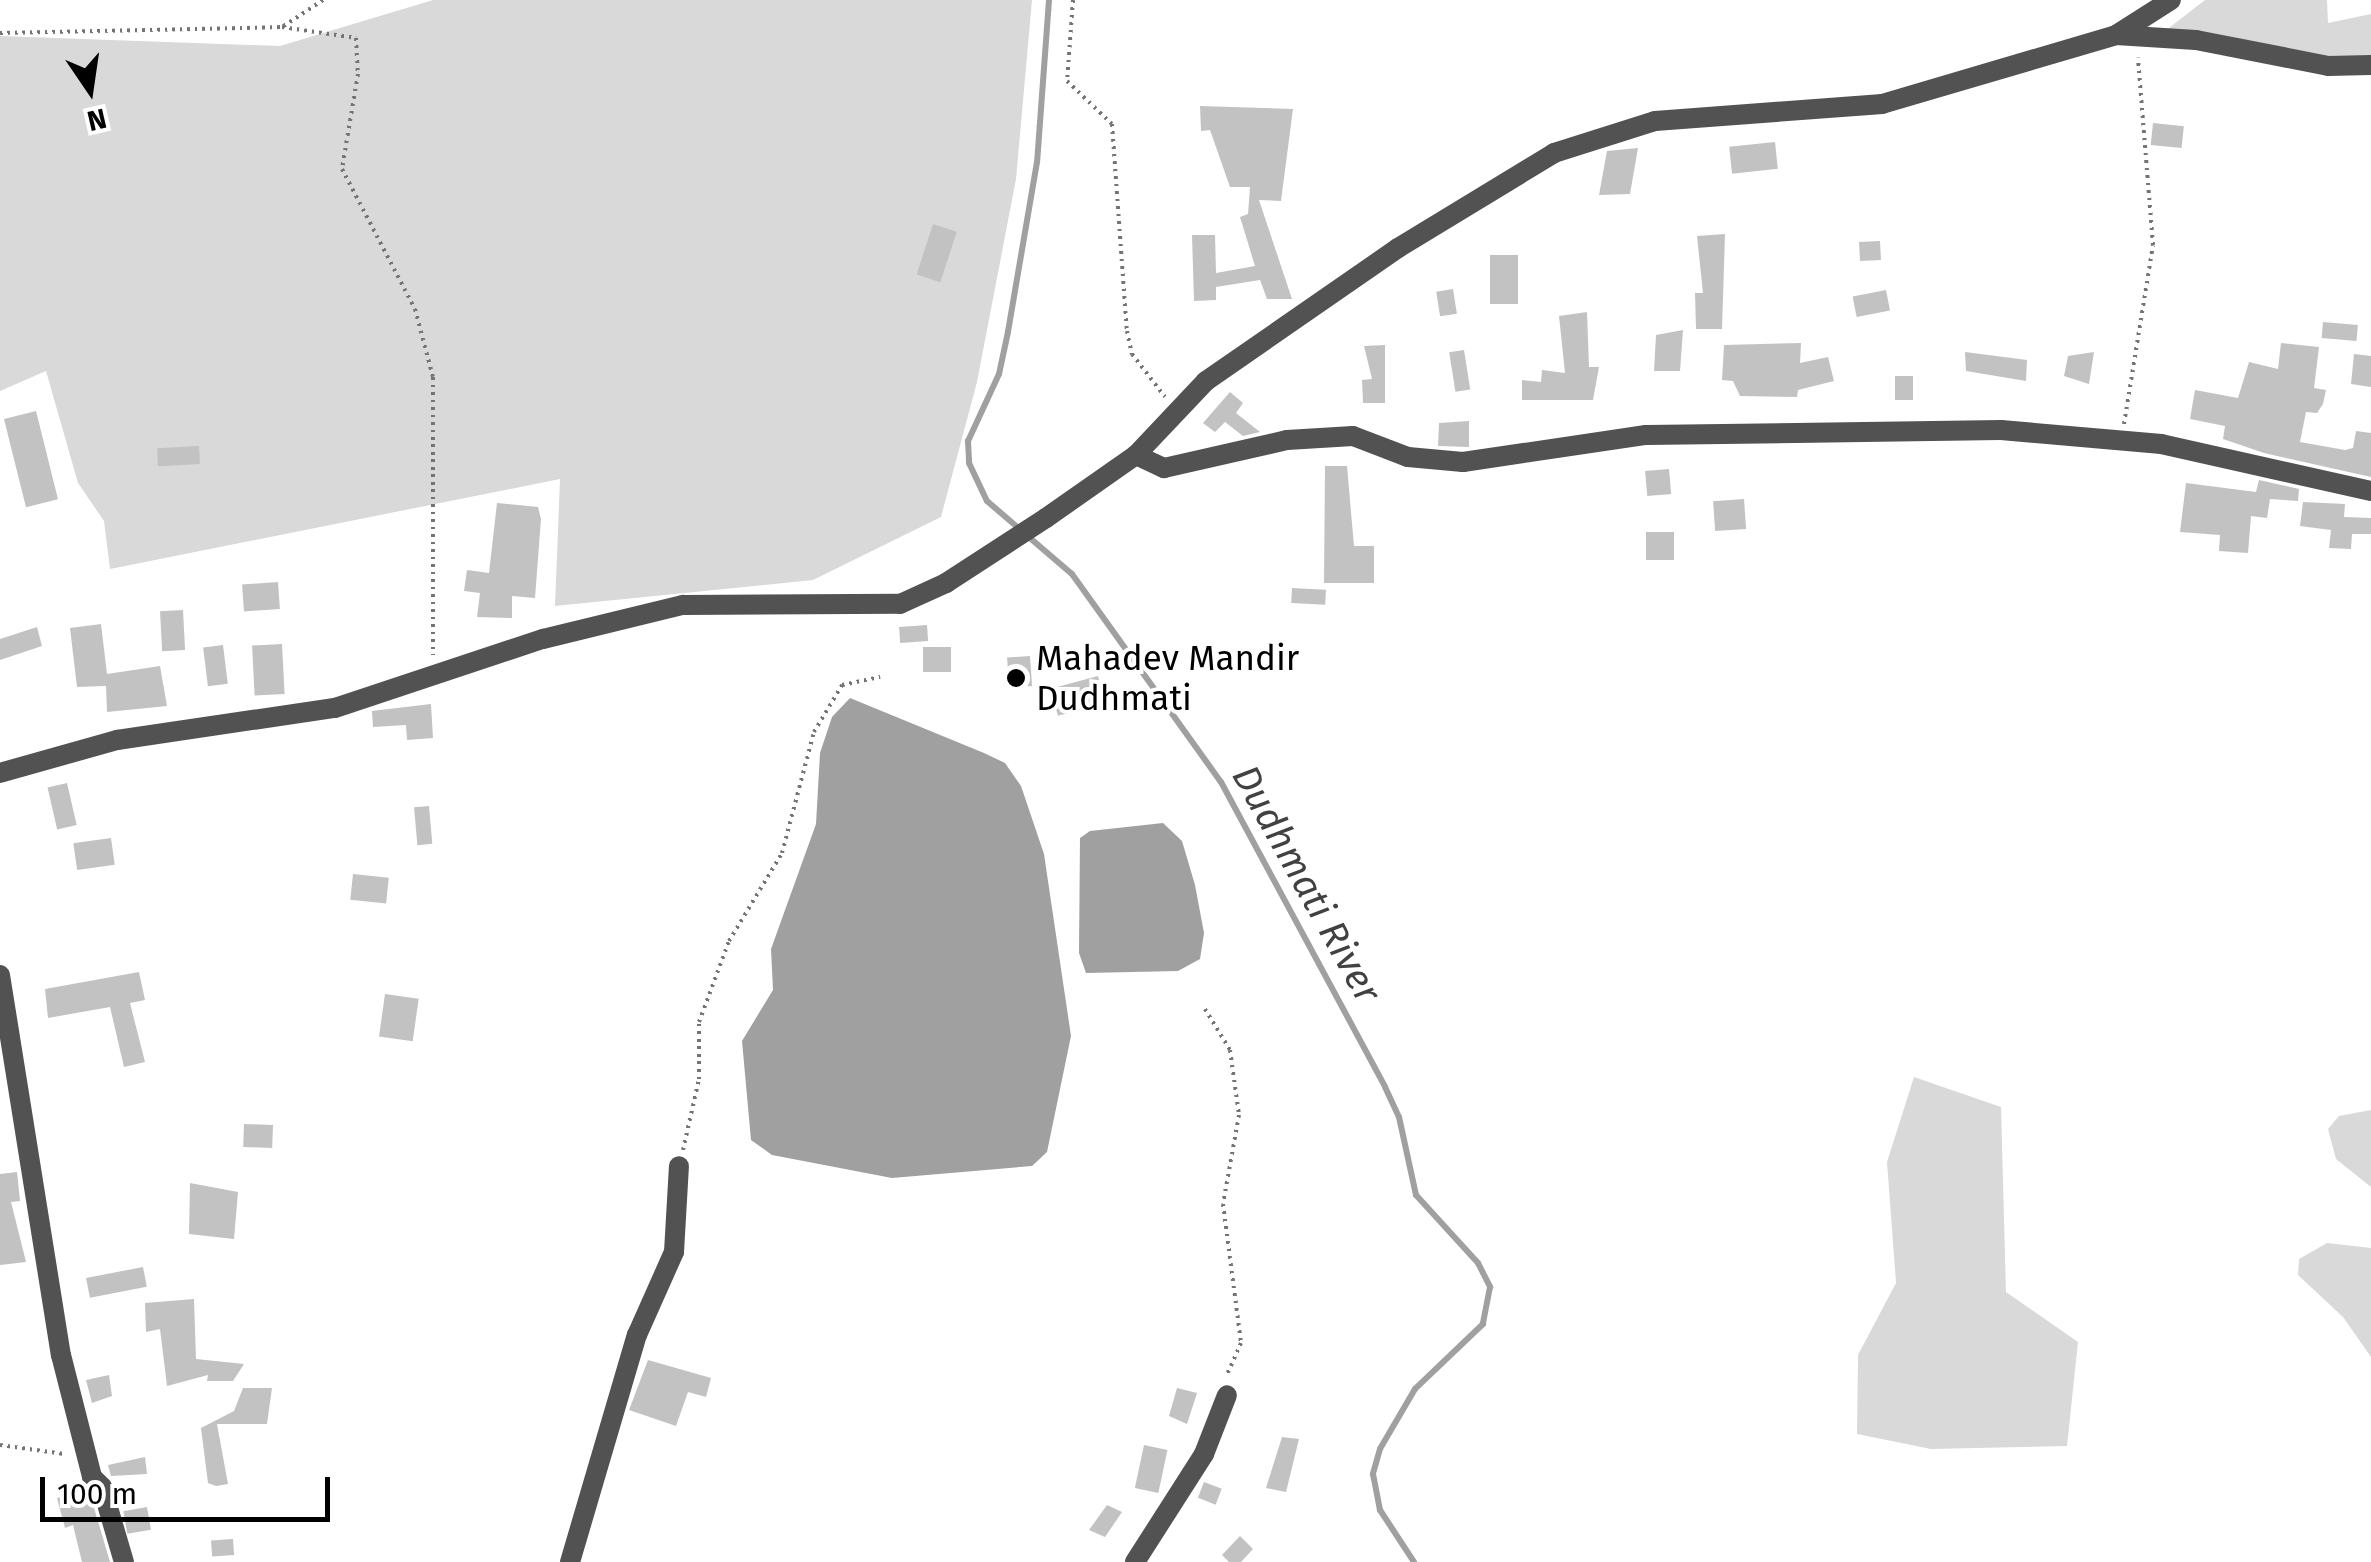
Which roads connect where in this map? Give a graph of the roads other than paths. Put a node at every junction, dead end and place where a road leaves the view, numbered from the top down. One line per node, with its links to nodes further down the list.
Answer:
1 (2171, 0): 2 (street)
2 (2116, 35): 3 (street); 4 (street)
3 (2371, 65)
4 (1136, 455): 5 (street); 6 (street)
5 (2371, 491)
6 (0, 773)
7 (0, 975): 10 (street)
8 (679, 1166): 11 (street)
9 (1227, 1395): 12 (street)
10 (124, 1562)
11 (570, 1562)
12 (1135, 1562)

